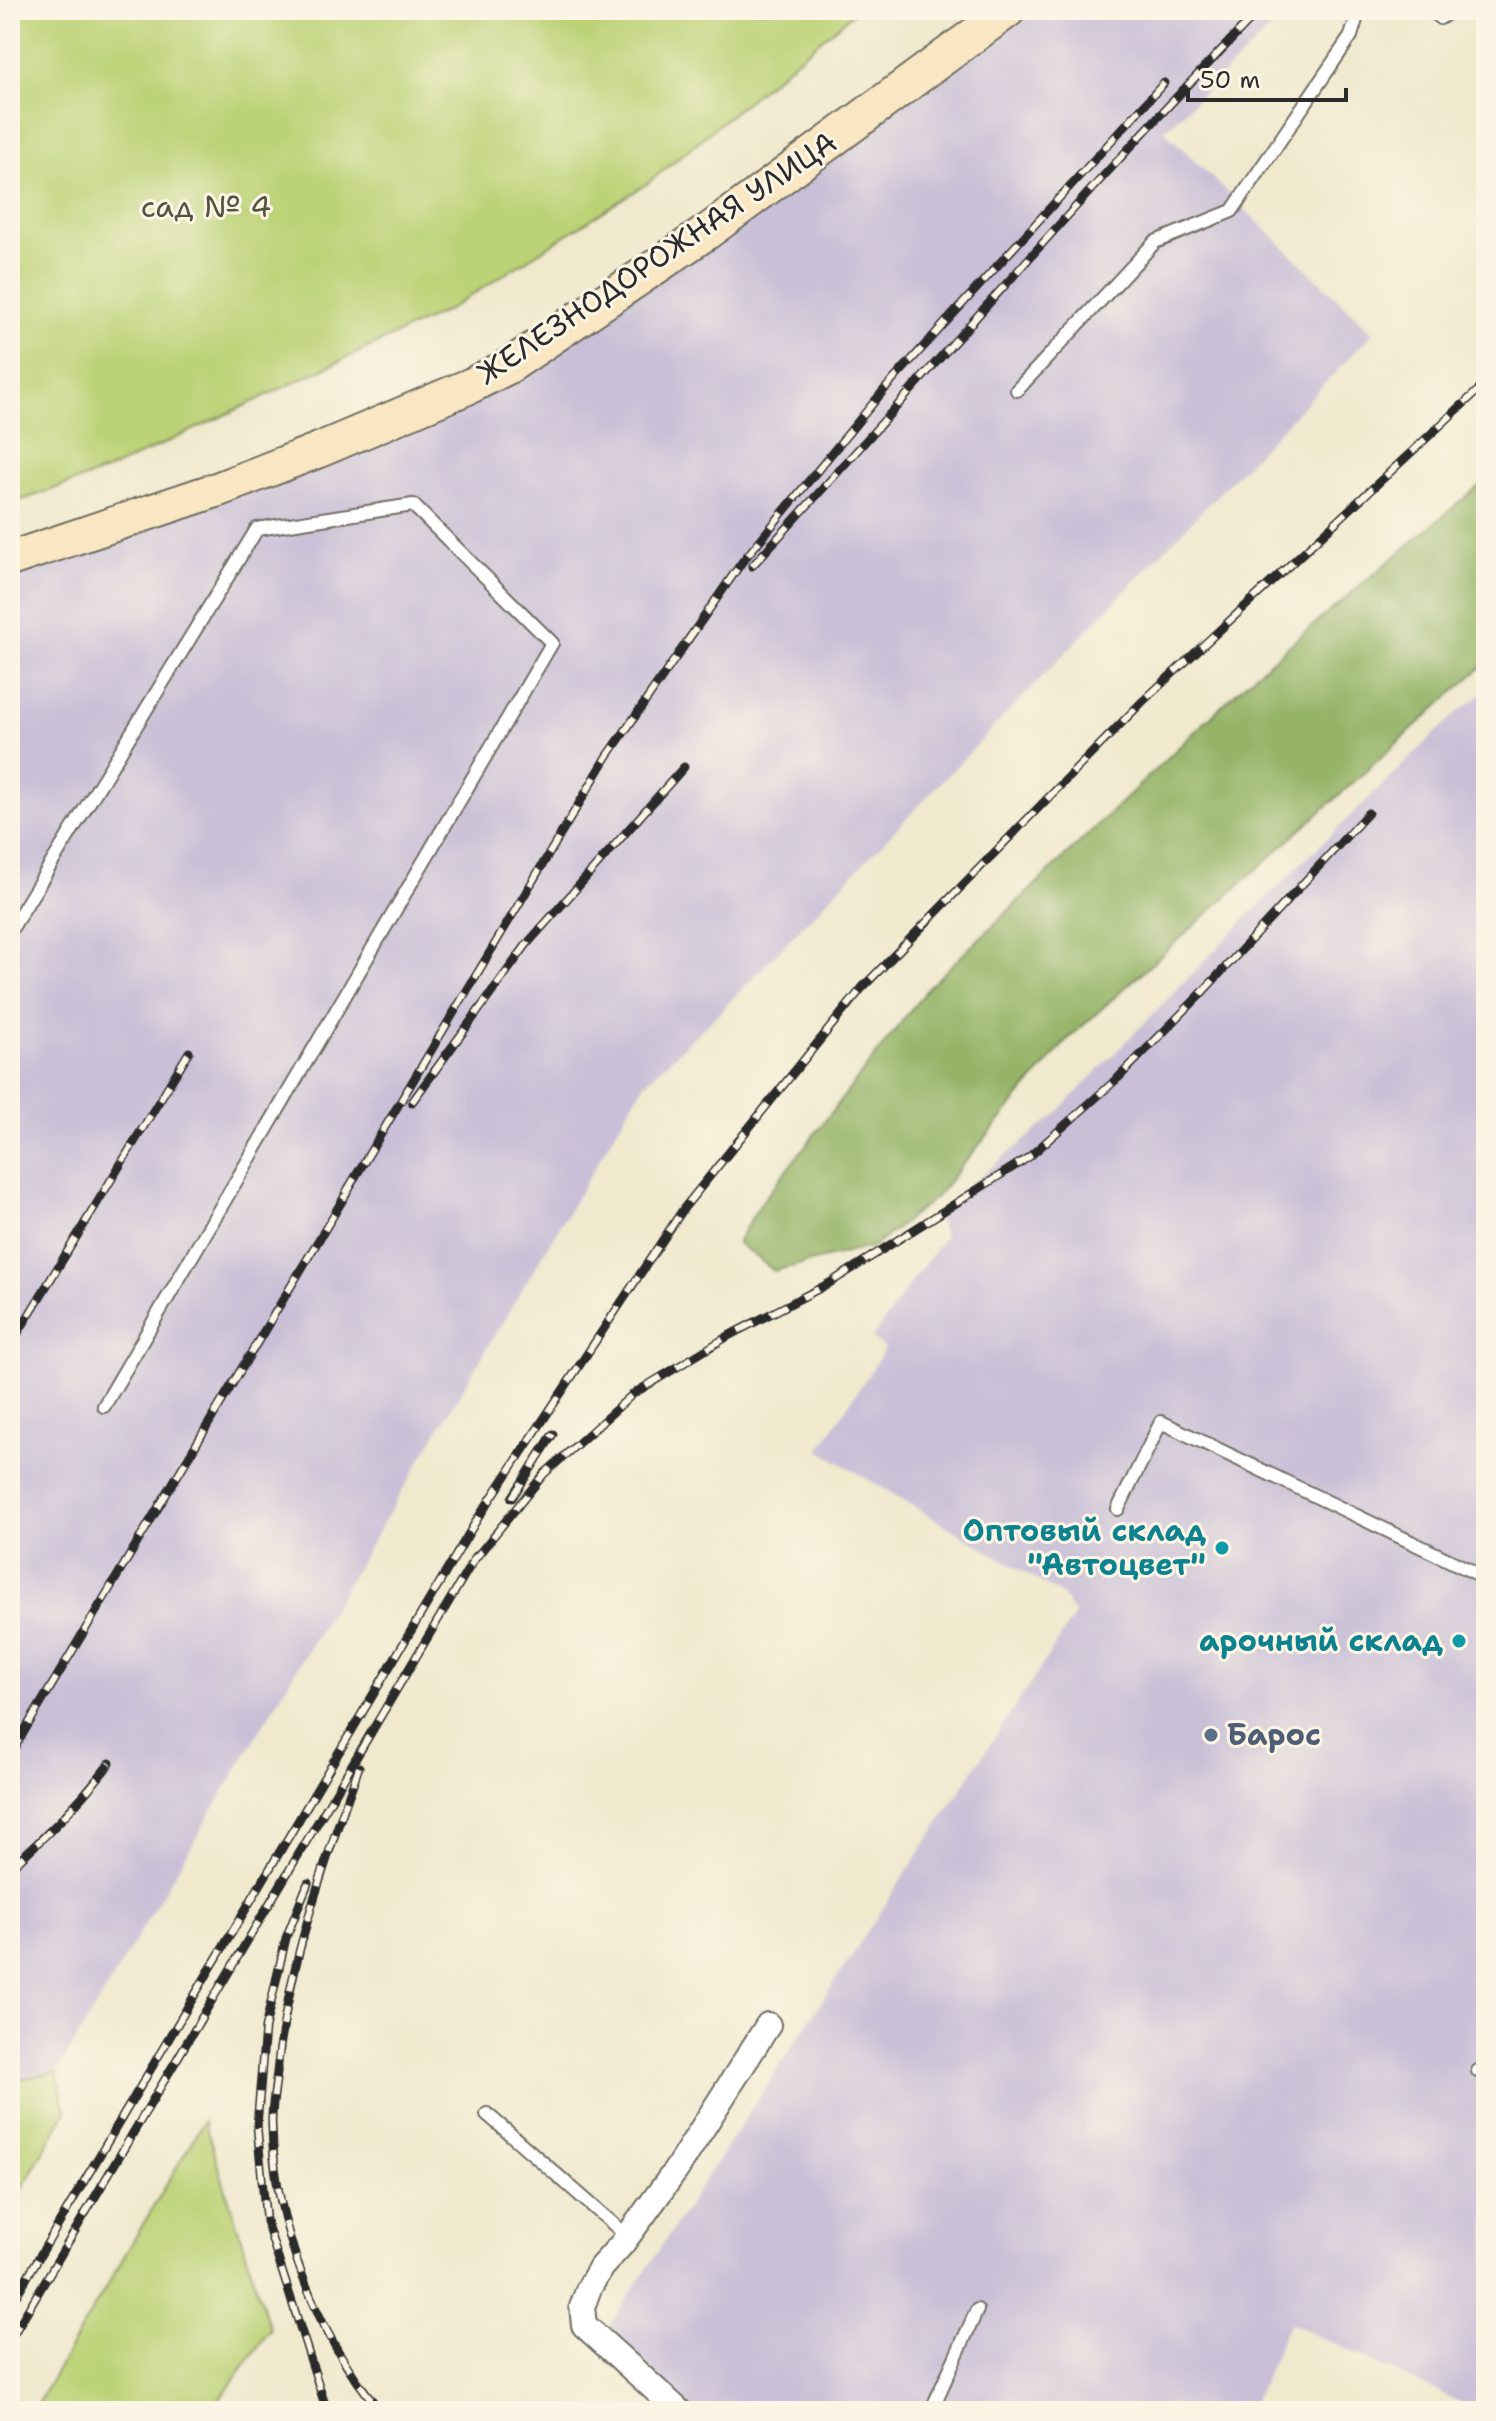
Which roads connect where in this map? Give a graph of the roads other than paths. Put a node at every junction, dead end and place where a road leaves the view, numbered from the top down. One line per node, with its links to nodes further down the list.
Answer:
1 (1008, 10): 6 (street, ЖЕЛЕЗНОДОРОЖНАЯ УЛИЦА)
2 (1359, 10): 5 (lane)
3 (1433, 10): 4 (lane)
4 (1452, 10)
5 (1017, 390)
6 (10, 559)
7 (10, 931): 8 (lane)
8 (104, 1406)
9 (1118, 1509): 10 (lane)
10 (1486, 1578)
11 (768, 2025): 13 (street)
12 (487, 2114): 13 (lane)
13 (627, 2236): 15 (street)
14 (977, 2310): 16 (lane)
15 (679, 2411)
16 (931, 2411)

